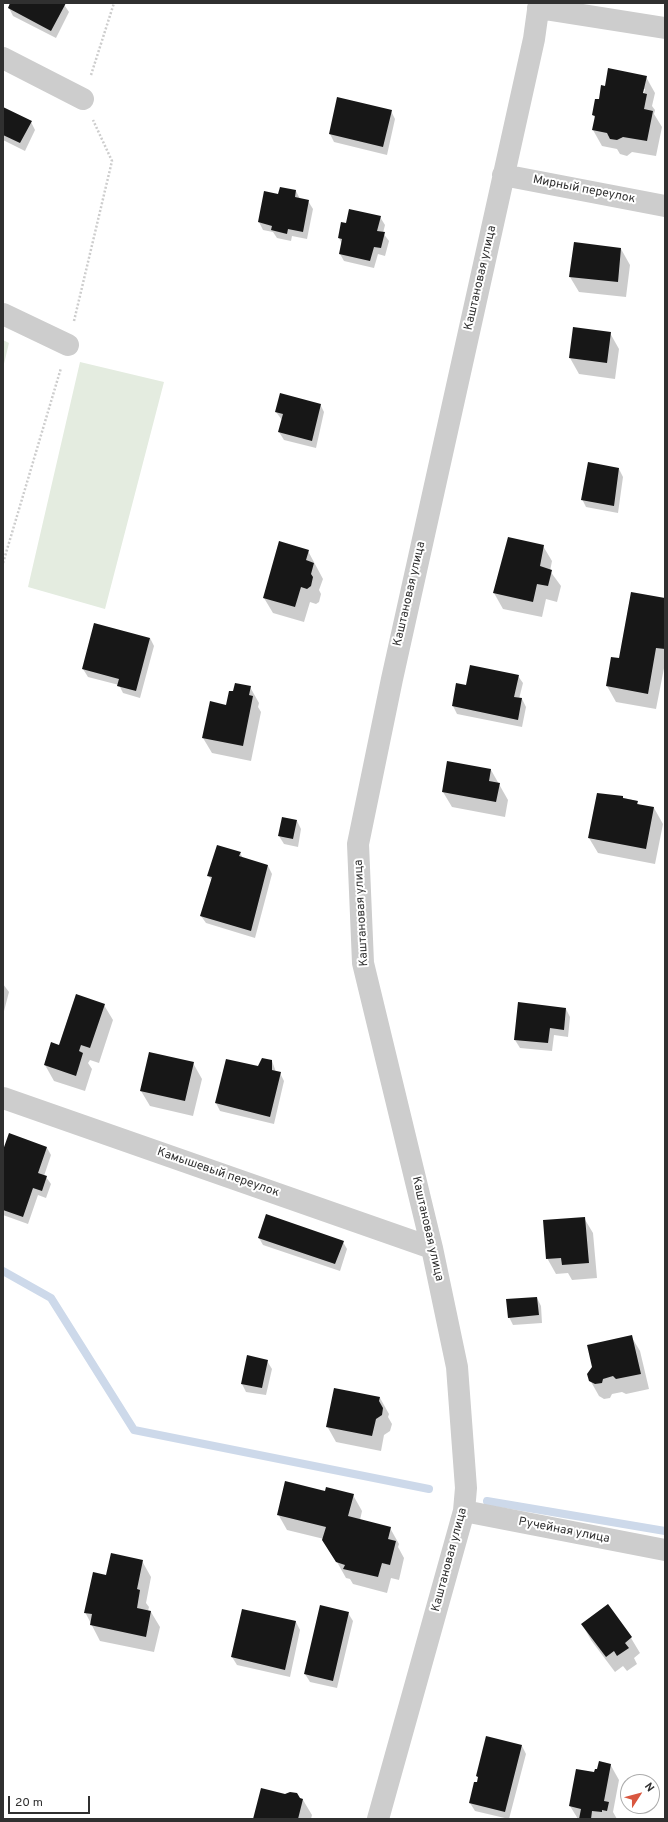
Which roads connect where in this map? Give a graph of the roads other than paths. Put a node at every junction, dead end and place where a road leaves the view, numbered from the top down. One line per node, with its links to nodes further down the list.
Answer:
1 (539, 5): 2 (street); 5 (street, Каштановая улица)
2 (665, 28)
3 (3, 58): 4 (street)
4 (83, 99)
5 (503, 175): 6 (street, Мирный переулок); 10 (street, Каштановая улица)
6 (665, 206)
7 (3, 314): 8 (street)
8 (68, 345)
9 (3, 1098): 10 (street, Камышевый переулок)
10 (432, 1248): 11 (street, Каштановая улица)
11 (464, 1511): 12 (street, Ручейная улица); 13 (street, Каштановая улица)
12 (665, 1550)
13 (378, 1819)

